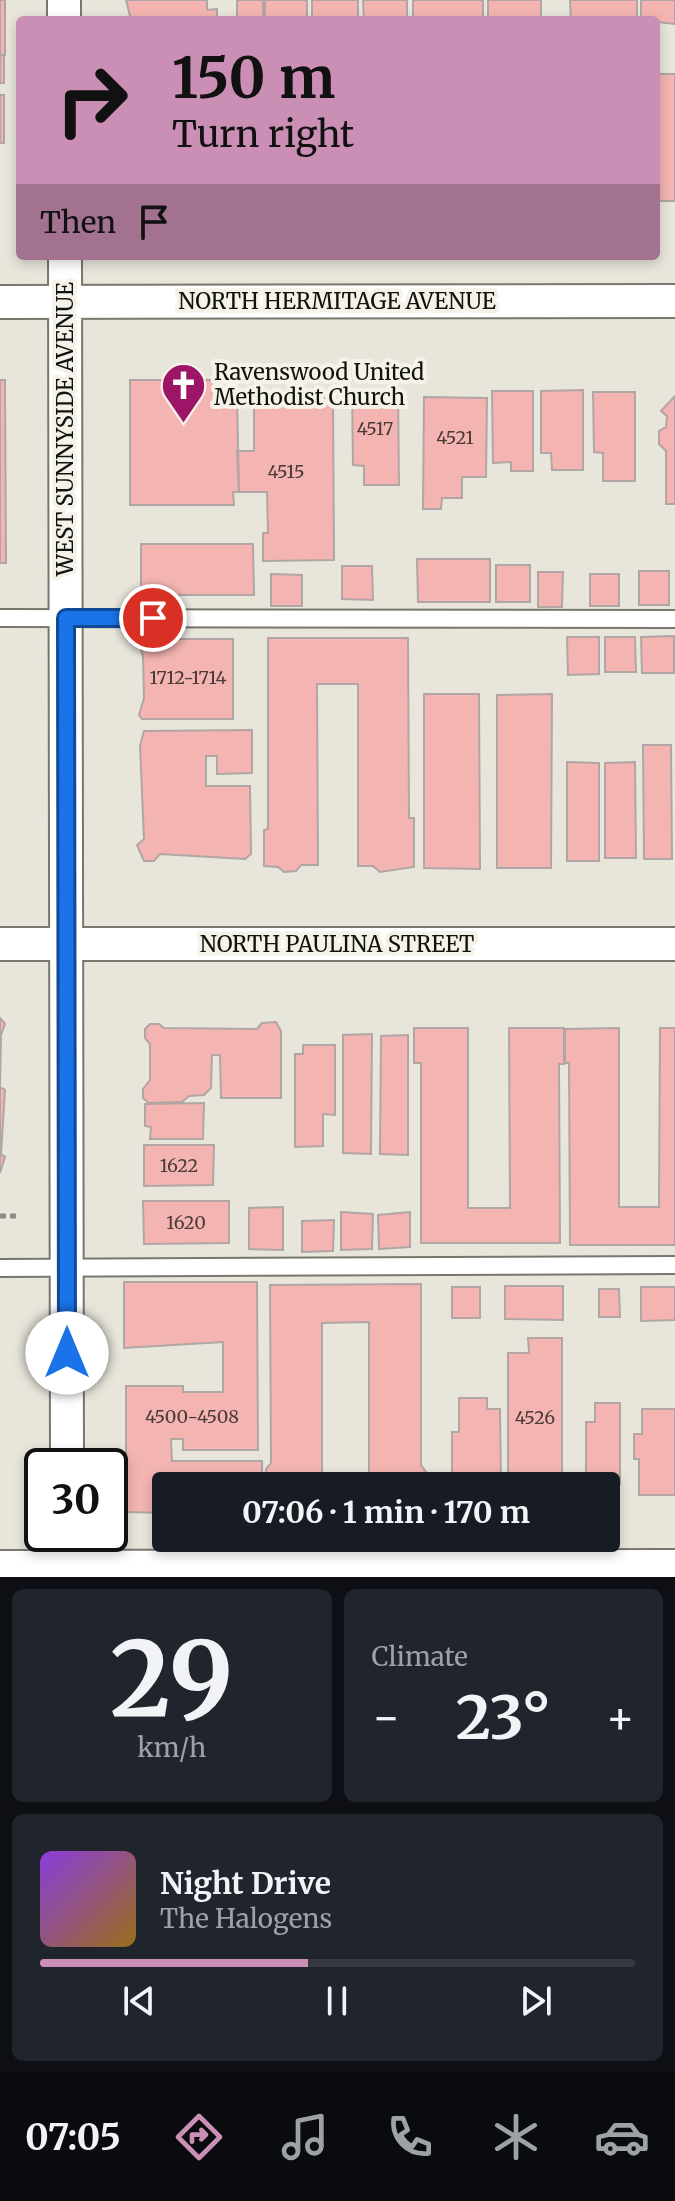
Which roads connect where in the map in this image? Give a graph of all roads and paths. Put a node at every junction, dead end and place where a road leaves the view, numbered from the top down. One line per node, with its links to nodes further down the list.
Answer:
1 (65, 260): 2 (street, WEST SUNNYSIDE AVENUE)
2 (65, 301): 3 (street, NORTH HERMITAGE AVENUE); 4 (street, NORTH HERMITAGE AVENUE); 6 (street, WEST SUNNYSIDE AVENUE)
3 (675, 301)
4 (0, 302)
5 (0, 618): 6 (lane)
6 (66, 618): 7 (lane); 9 (street, WEST SUNNYSIDE AVENUE)
7 (675, 619)
8 (0, 944): 9 (street, NORTH PAULINA STREET)
9 (66, 944): 10 (street, NORTH PAULINA STREET); 15 (street, WEST SUNNYSIDE AVENUE)
10 (675, 944)
11 (0, 1216): 12 (path)
12 (18, 1216)
13 (675, 1265): 15 (lane)
14 (0, 1268): 15 (lane)
15 (66, 1268): 16 (street, WEST SUNNYSIDE AVENUE)
16 (67, 1448)
17 (67, 1561): 18 (main road); 19 (main road)
18 (675, 1572)
19 (0, 1573)

